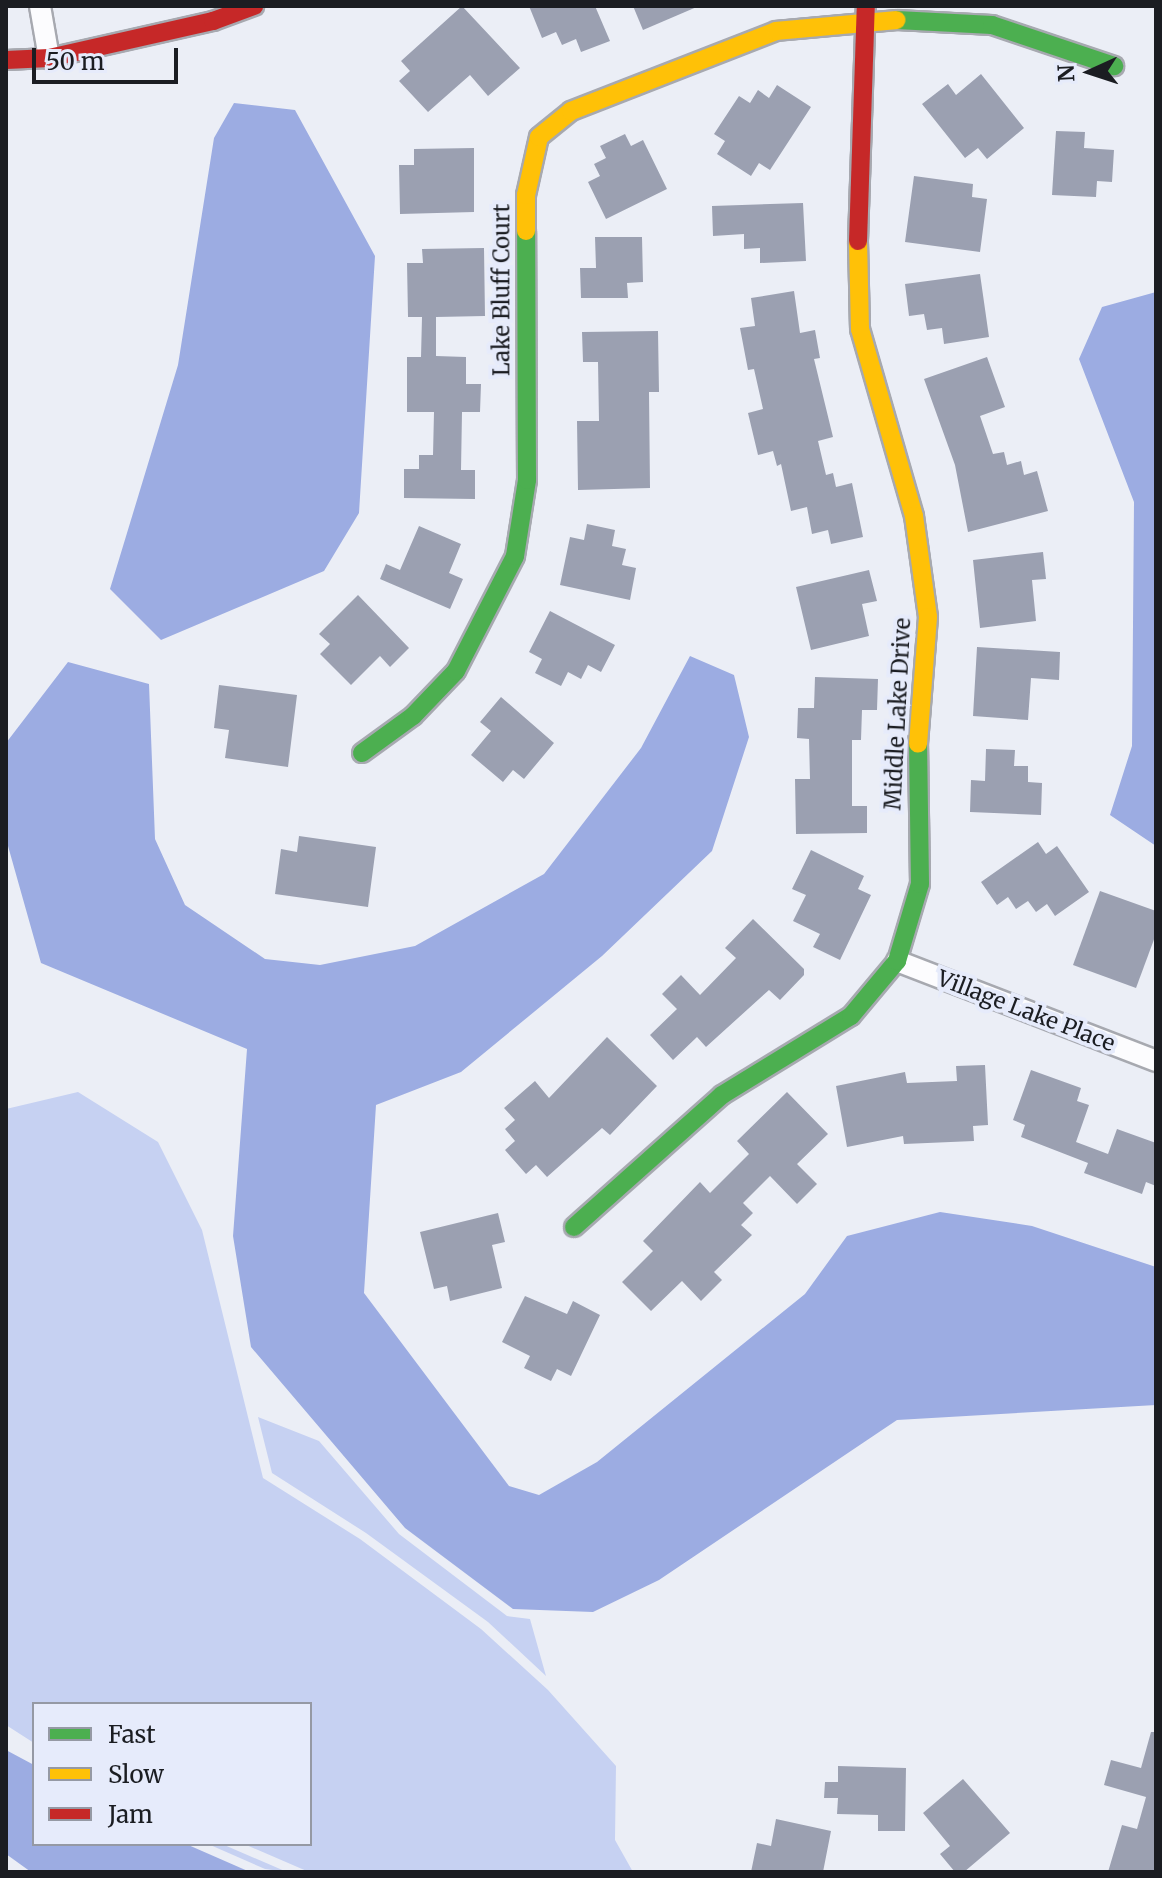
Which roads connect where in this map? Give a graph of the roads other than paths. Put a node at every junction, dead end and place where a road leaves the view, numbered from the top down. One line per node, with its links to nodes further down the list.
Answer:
1 (40, 6): 4 (street)
2 (254, 6): 4 (street)
3 (867, 12): 6 (street, Lake Bluff Court); 7 (street, Lake Bluff Court); 8 (street, Middle Lake Drive)
4 (49, 58): 5 (street)
5 (6, 60)
6 (1114, 66)
7 (362, 753)
8 (897, 961): 9 (street, Village Lake Place); 10 (street, Middle Lake Drive)
9 (1156, 1061)
10 (574, 1227)

